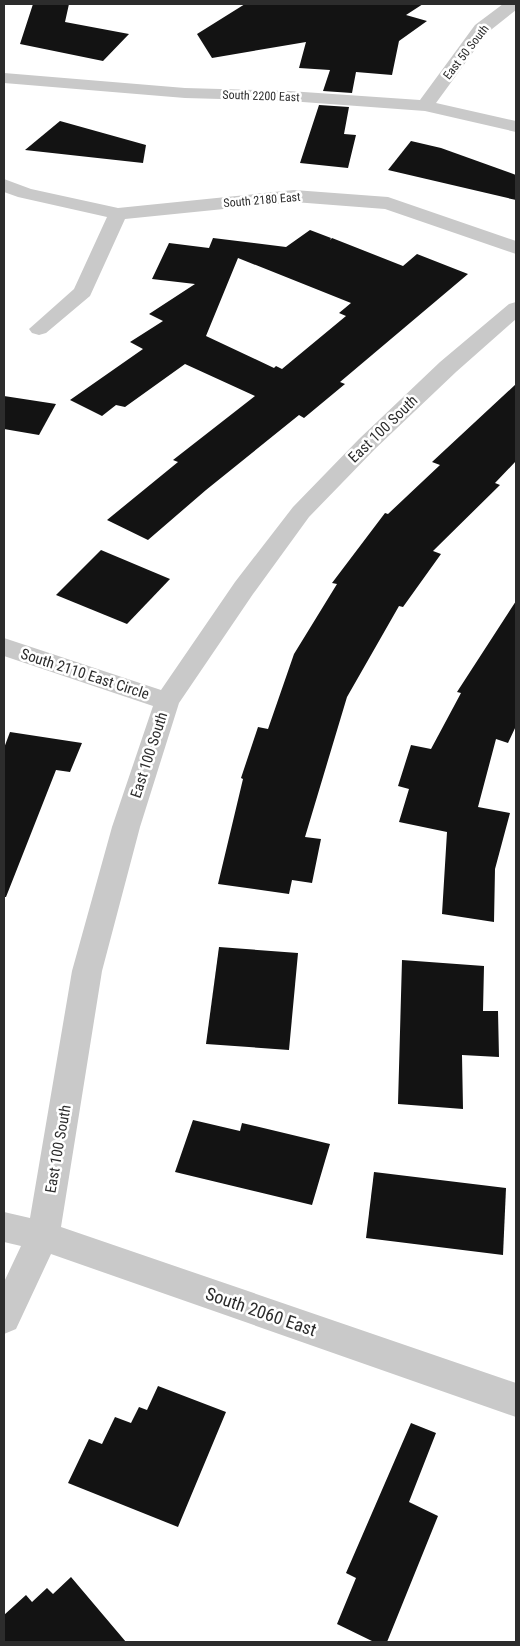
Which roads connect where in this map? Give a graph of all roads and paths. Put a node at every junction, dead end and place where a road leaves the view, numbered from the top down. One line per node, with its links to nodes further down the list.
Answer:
1 (507, 5): 3 (street, East 50 South)
2 (5, 81): 3 (street, South 2200 East)
3 (425, 106): 4 (street, South 2200 East)
4 (516, 127)
5 (4, 185): 6 (street, South 2180 East)
6 (118, 214): 7 (street, South 2180 East); 9 (street)
7 (516, 248)
8 (516, 308): 11 (street, East 100 South)
9 (39, 329)
10 (4, 647): 11 (street, South 2110 East Circle)
11 (167, 701): 13 (street, East 100 South)
12 (4, 1228): 13 (street, South 2060 East)
13 (43, 1236): 14 (street, East 100 South); 15 (street, South 2060 East)
14 (4, 1318)
15 (516, 1400)

